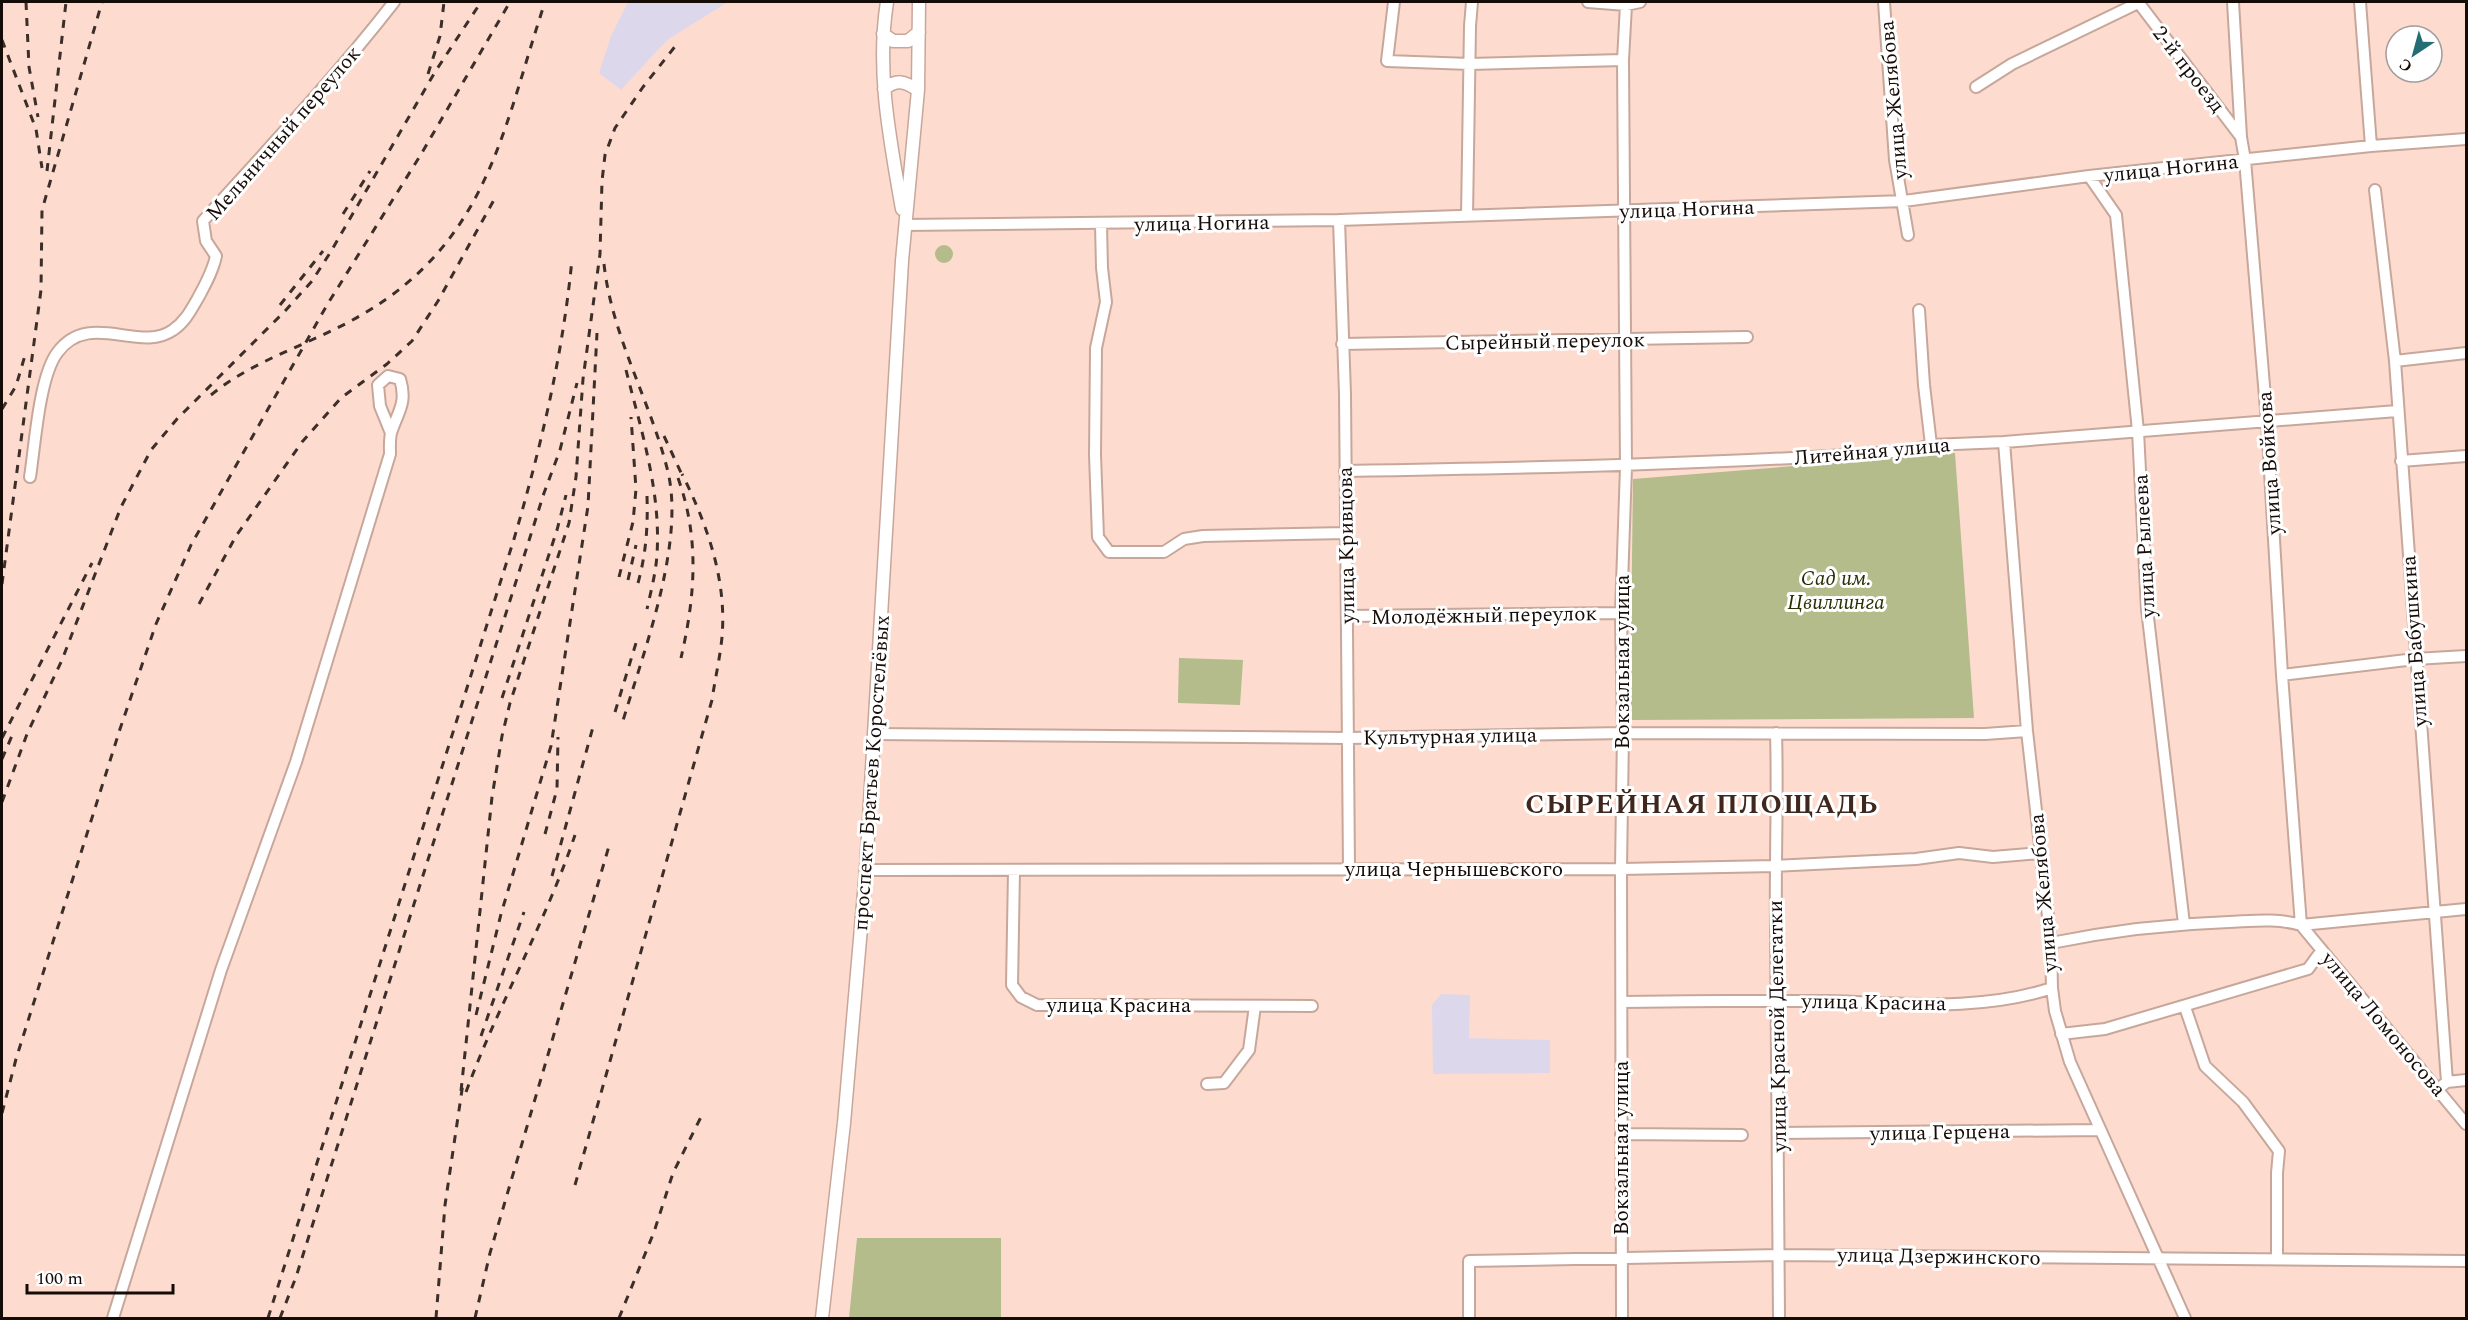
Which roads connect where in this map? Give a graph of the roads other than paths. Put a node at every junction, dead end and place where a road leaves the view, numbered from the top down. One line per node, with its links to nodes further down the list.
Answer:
1 (394, 2): 49 (street, Мельничный переулок)
2 (887, 2): 14 (main road, проспект Братьев Коростелёвых)
3 (919, 2): 13 (main road, проспект Братьев Коростелёвых)
4 (1394, 2): 16 (street)
5 (1472, 2): 16 (street)
6 (1588, 2): 12 (street)
7 (1640, 2): 12 (street)
8 (1884, 2): 26 (street, улица Желябова)
9 (2138, 2): 17 (street); 20 (street, 2-й проезд)
10 (2233, 2): 20 (street, улица Войкова)
11 (2360, 2): 22 (street)
12 (1626, 5): 15 (street, Вокзальная улица)
13 (919, 32): 14 (main road); 19 (main road, проспект Братьев Коростелёвых)
14 (883, 34): 18 (main road, проспект Братьев Коростелёвых)
15 (1623, 60): 16 (street); 27 (street, Вокзальная улица)
16 (1470, 64): 28 (street)
17 (1976, 87)
18 (884, 89): 19 (main road); 30 (main road, проспект Братьев Коростелёвых)
19 (918, 90): 30 (main road, проспект Братьев Коростелёвых)
20 (2241, 137): 23 (street, улица Войкова)
21 (2466, 139): 22 (street, улица Ногина)
22 (2371, 146): 23 (street, улица Ногина)
23 (2245, 160): 24 (street, улица Ногина); 40 (street, улица Войкова)
24 (2089, 176): 26 (street, улица Ногина); 41 (street, улица Рылеева)
25 (2375, 190): 38 (street, улица Бабушкина)
26 (1904, 201): 27 (street, улица Ногина); 32 (street, улица Желябова)
27 (1624, 212): 28 (street, улица Ногина); 35 (street, Вокзальная улица)
28 (1467, 216): 29 (street, улица Ногина)
29 (1339, 220): 31 (street, улица Ногина); 36 (street, улица Кривцова)
30 (905, 225): 31 (street, улица Ногина); 59 (main road, проспект Братьев Коростелёвых)
31 (1101, 225): 50 (street)
32 (1908, 235)
33 (1919, 310): 44 (street)
34 (1747, 337): 35 (street, Сырейный переулок)
35 (1624, 340): 36 (street, Сырейный переулок); 47 (street, Вокзальная улица)
36 (1342, 344): 48 (street, улица Кривцова)
37 (2466, 353): 38 (street)
38 (2395, 361): 39 (street, улица Бабушкина)
39 (2397, 411): 40 (street, Литейная улица); 46 (street, улица Бабушкина)
40 (2267, 421): 41 (street, Литейная улица); 55 (street, улица Войкова)
41 (2138, 431): 43 (street, Литейная улица); 69 (street, улица Рылеева)
42 (391, 433): 42 (street); 93 (street)
43 (2004, 442): 44 (street, Литейная улица); 56 (street, улица Желябова)
44 (1931, 445): 47 (street, Литейная улица)
45 (2466, 456): 46 (street)
46 (2401, 461): 54 (street, улица Бабушкина)
47 (1626, 467): 48 (street, Литейная улица); 51 (street, Вокзальная улица)
48 (1345, 471): 50 (street, улица Кривцова)
49 (30, 477)
50 (1346, 533): 52 (street, улица Кривцова)
51 (1621, 613): 52 (street, Молодёжный переулок); 57 (street, Вокзальная улица)
52 (1347, 616): 60 (street, улица Кривцова)
53 (2466, 656): 54 (street)
54 (2415, 659): 55 (street); 68 (street, улица Бабушкина)
55 (2282, 675): 70 (street, улица Войкова)
56 (2027, 731): 58 (street, Культурная улица); 61 (street, улица Желябова)
57 (1623, 733): 58 (street, Культурная улица); 60 (street, Культурная улица); 64 (street, Вокзальная улица)
58 (1776, 733): 62 (street, улица Красной Делегатки)
59 (874, 734): 60 (street, Культурная улица); 65 (main road, проспект Братьев Коростелёвых)
60 (1349, 738): 63 (street, улица Кривцова)
61 (2040, 853): 62 (street, улица Чернышевского); 71 (street, улица Желябова)
62 (1775, 867): 64 (street, улица Чернышевского); 74 (street, улица Красной Делегатки)
63 (1349, 869): 64 (street, улица Чернышевского); 66 (street, улица Чернышевского)
64 (1621, 869): 75 (street, Вокзальная улица)
65 (866, 870): 66 (street, улица Чернышевского); 94 (main road, проспект Братьев Коростелёвых)
66 (1014, 871): 76 (street, улица Красина)
67 (2466, 909): 68 (street)
68 (2435, 913): 70 (street); 82 (street, улица Бабушкина)
69 (2184, 924): 70 (street); 71 (street)
70 (2301, 925): 72 (street, улица Ломоносова)
71 (2051, 943): 73 (street, улица Желябова)
72 (2322, 950): 78 (street); 82 (street, улица Ломоносова)
73 (2052, 988): 74 (street, улица Красина); 79 (street, улица Желябова)
74 (1776, 1000): 75 (street, улица Красина); 85 (street, улица Красной Делегатки)
75 (1622, 1002): 86 (street, Вокзальная улица)
76 (1254, 1006): 77 (street, улица Красина); 81 (street)
77 (1312, 1006)
78 (2185, 1006): 79 (street); 91 (street)
79 (2061, 1034): 84 (street, улица Желябова)
80 (2466, 1080): 82 (street)
81 (1207, 1084)
82 (2443, 1085): 83 (street, улица Ломоносова)
83 (2466, 1124)
84 (2100, 1130): 85 (street, улица Герцена); 90 (street, улица Желябова)
85 (1779, 1133): 88 (street, улица Красной Делегатки)
86 (1621, 1134): 87 (street); 89 (street, Вокзальная улица)
87 (1742, 1135)
88 (1779, 1255): 89 (street, улица Дзержинского); 90 (street, улица Дзержинского); 97 (street, улица Красной Делегатки)
89 (1621, 1258): 95 (street, улица Дзержинского); 96 (street, Вокзальная улица)
90 (2158, 1258): 91 (street, улица Дзержинского); 98 (street, улица Желябова)
91 (2277, 1259): 92 (street, улица Дзержинского)
92 (2466, 1261)
93 (113, 1318)
94 (822, 1318)
95 (1469, 1318)
96 (1622, 1318)
97 (1779, 1318)
98 (2185, 1318)

